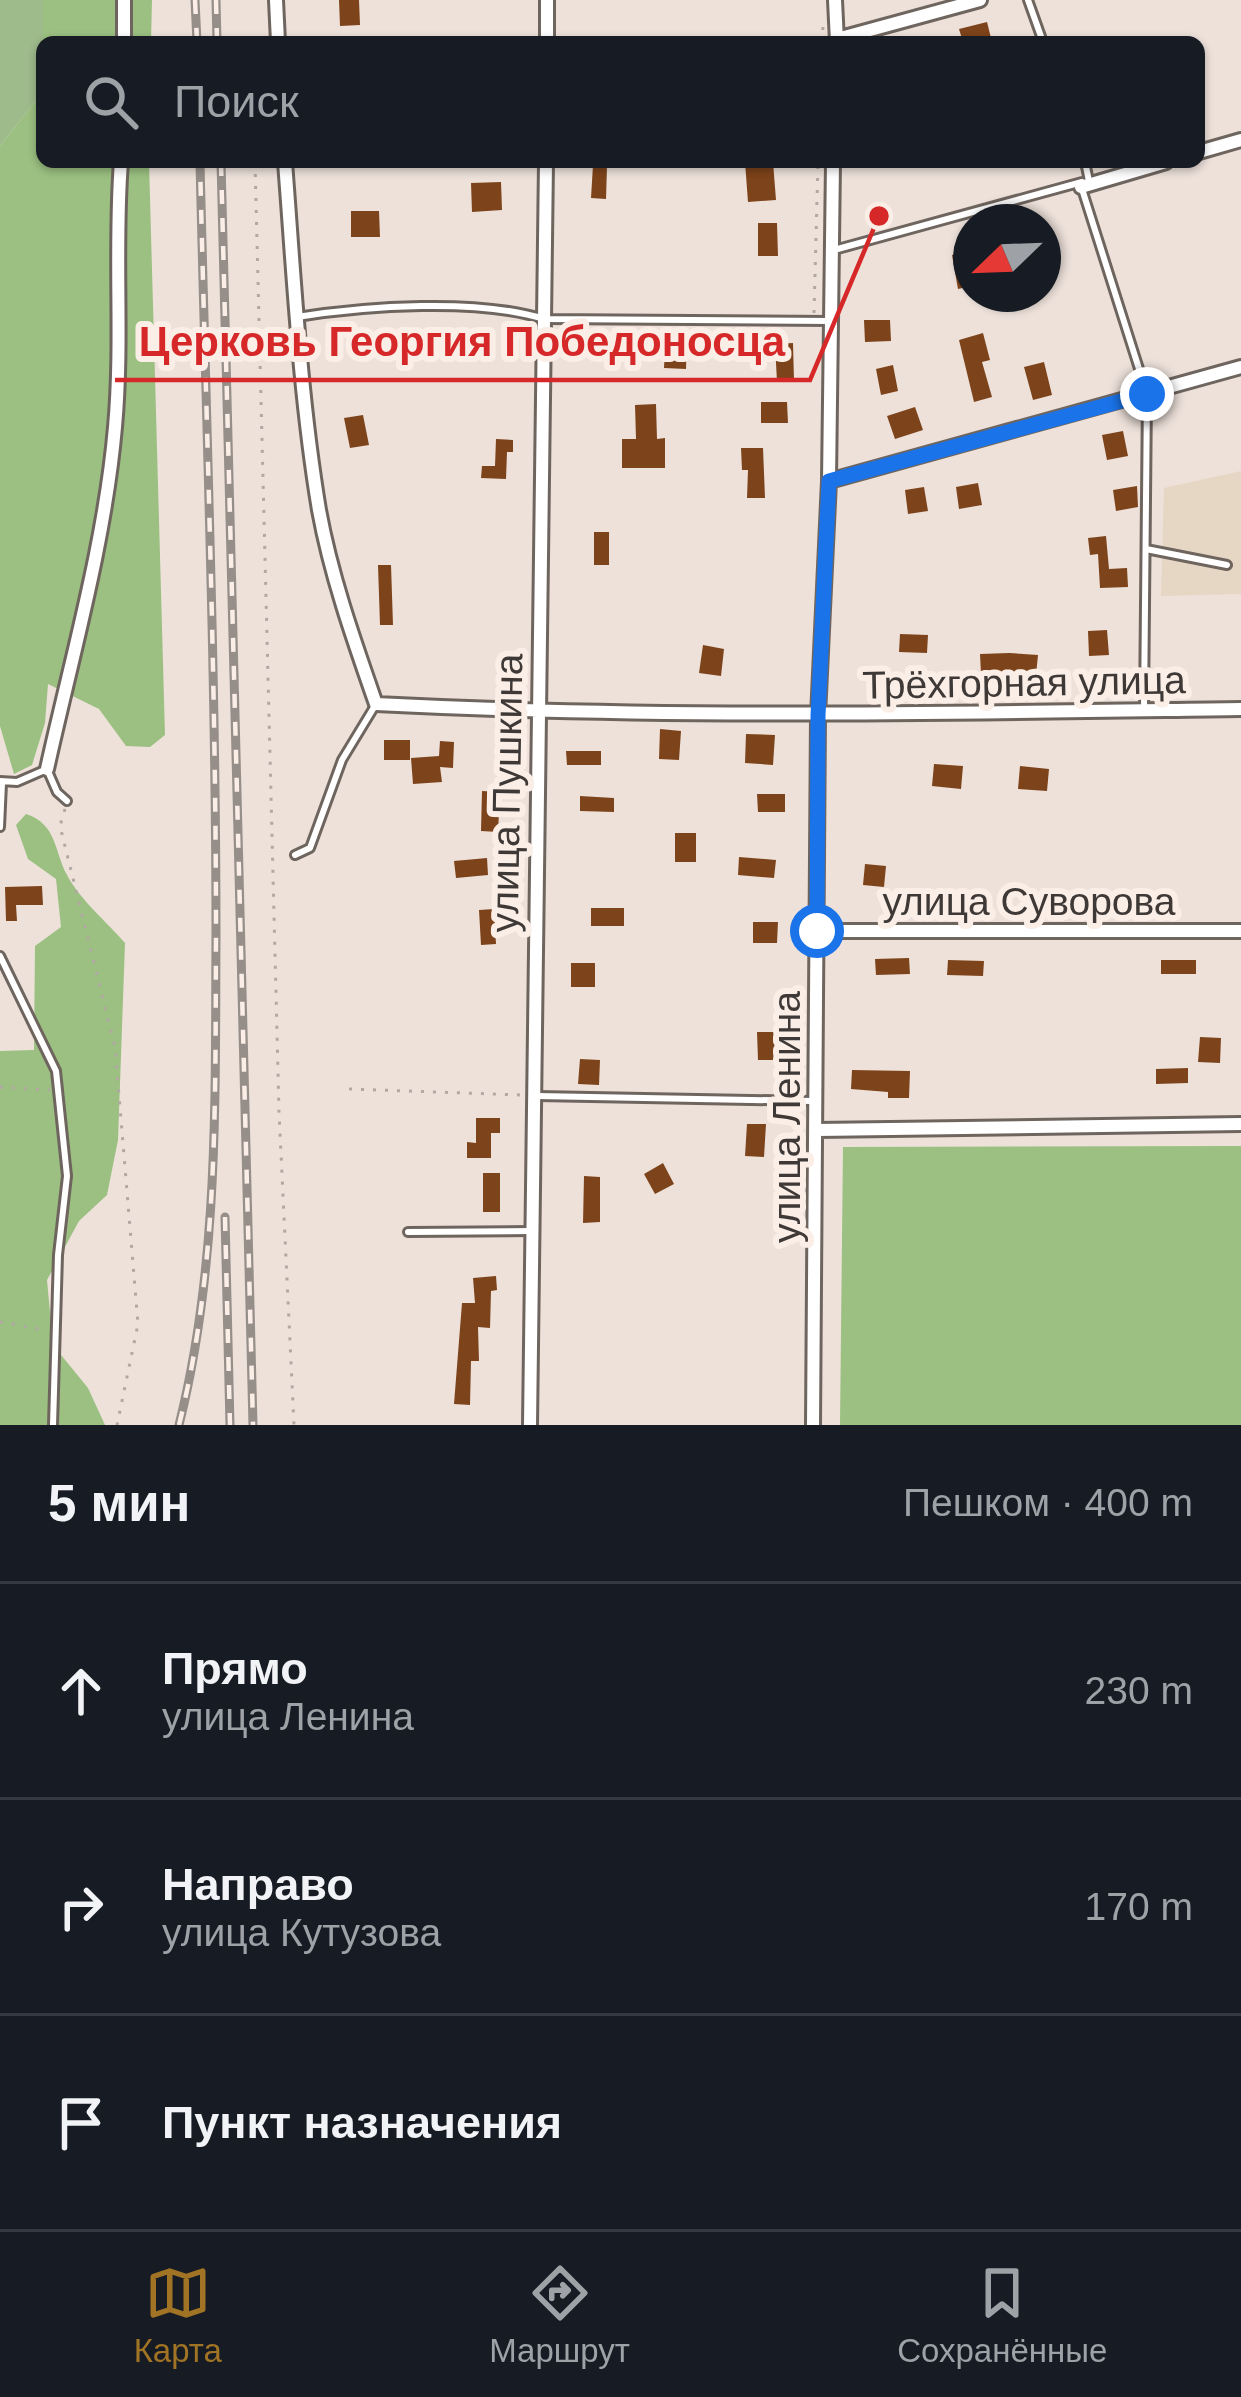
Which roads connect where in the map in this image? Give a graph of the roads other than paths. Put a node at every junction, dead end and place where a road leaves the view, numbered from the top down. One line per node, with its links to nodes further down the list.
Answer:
1 (124, 0): 7 (street)
2 (276, 0): 8 (street)
3 (548, 0): 9 (street)
4 (835, 0): 10 (street)
5 (980, 0): 11 (street)
6 (1028, 0): 12 (lane)
7 (124, 36)
8 (278, 36)
9 (547, 36)
10 (837, 36)
11 (854, 36)
12 (1041, 36)
13 (1241, 140): 14 (street)
14 (1205, 150)
15 (121, 168): 36 (street)
16 (285, 168): 23 (street)
17 (546, 168): 24 (street, улица Пушкина)
18 (833, 168): 22 (street, улица Ленина)
19 (1085, 168): 21 (lane)
20 (1143, 168): 21 (street)
21 (1086, 183): 22 (lane); 27 (lane)
22 (832, 251): 25 (street, улица Ленина)
23 (297, 317): 24 (lane); 31 (street)
24 (544, 319): 25 (lane); 34 (street, улица Пушкина)
25 (832, 321): 28 (street, улица Ленина)
26 (1241, 368): 27 (street)
27 (1147, 394): 28 (street); 29 (lane)
28 (829, 481): 35 (street, улица Ленина)
29 (1146, 549): 30 (lane); 33 (lane)
30 (1227, 566)
31 (376, 704): 34 (street, Трёхгорная улица); 40 (lane)
32 (1241, 709): 33 (street, Трёхгорная улица)
33 (1144, 710): 35 (street, Трёхгорная улица)
34 (536, 712): 35 (street, Трёхгорная улица); 44 (street, улица Пушкина)
35 (818, 716): 41 (street, улица Ленина)
36 (47, 769): 37 (lane); 38 (lane)
37 (1, 781): 39 (lane)
38 (68, 801)
39 (0, 827)
40 (296, 856)
41 (817, 931): 42 (street, улица Суворова); 45 (street, улица Ленина)
42 (1241, 931)
43 (0, 956): 50 (lane)
44 (534, 1096): 45 (lane); 48 (street, улица Пушкина)
45 (816, 1101): 47 (street, улица Ленина)
46 (1241, 1124): 47 (street)
47 (817, 1130): 52 (street, улица Ленина)
48 (532, 1231): 49 (lane); 51 (street, улица Пушкина)
49 (408, 1232)
50 (52, 1425)
51 (530, 1425)
52 (813, 1425)

